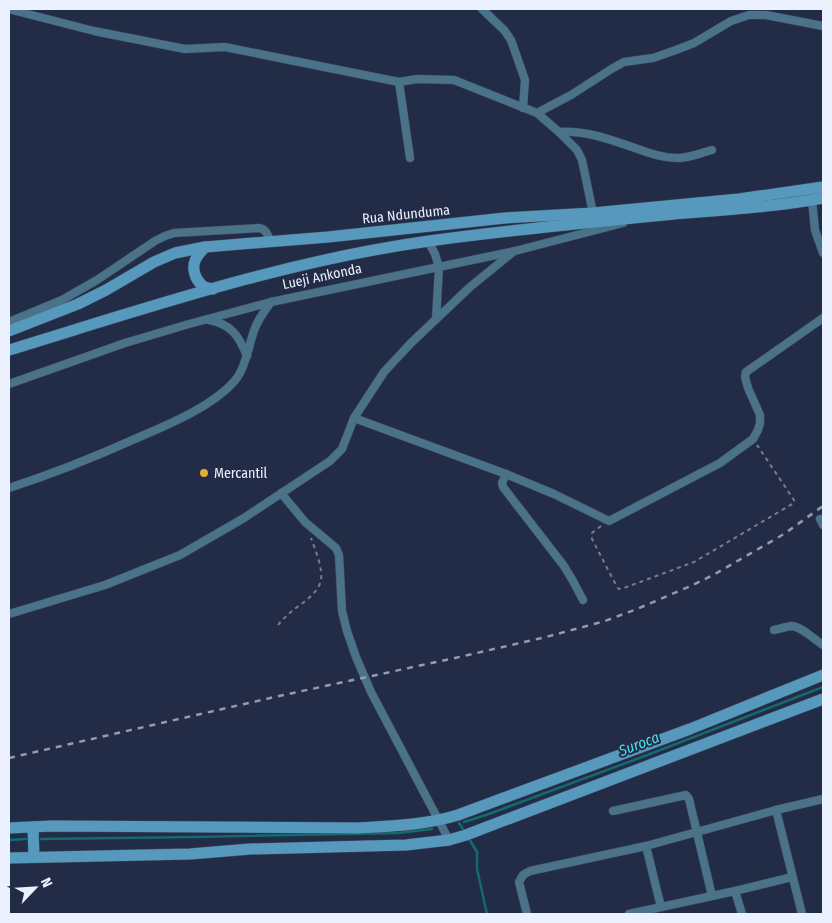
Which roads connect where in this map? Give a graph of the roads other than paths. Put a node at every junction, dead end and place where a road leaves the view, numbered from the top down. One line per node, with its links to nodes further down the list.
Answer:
1 (10, 9): 4 (street)
2 (482, 9): 5 (street)
3 (823, 26): 6 (street)
4 (399, 82): 5 (street); 9 (street)
5 (523, 108): 6 (street)
6 (536, 113): 7 (street)
7 (559, 132): 8 (street); 12 (street)
8 (712, 150)
9 (410, 158)
10 (823, 187): 12 (main road, Rua Ndunduma)
11 (818, 199): 13 (main road); 18 (street)
12 (593, 213): 14 (main road, Rua Ndunduma)
13 (646, 217): 15 (main road); 17 (street, Lueji Ankonda)
14 (270, 241): 16 (main road, Rua Ndunduma); 25 (street)
15 (428, 241): 19 (street); 20 (main road, Lueji Ankonda)
16 (205, 247): 20 (main road); 26 (main road, Rua Ndunduma)
17 (515, 251): 19 (street, Lueji Ankonda); 24 (street)
18 (823, 253)
19 (439, 267): 21 (street, Lueji Ankonda); 24 (street)
20 (213, 289): 27 (main road)
21 (271, 302): 23 (street, Lueji Ankonda); 28 (street)
22 (823, 318): 31 (street)
23 (206, 319): 28 (street); 29 (street, Lueji Ankonda)
24 (436, 319): 30 (street)
25 (9, 322)
26 (9, 330)
27 (9, 350)
28 (247, 356): 32 (street)
29 (9, 384)
30 (354, 418): 31 (street); 33 (street)
31 (506, 474): 34 (street)
32 (9, 488)
33 (281, 494): 35 (street); 43 (street)
34 (583, 600)
35 (9, 614)
36 (774, 630): 37 (street)
37 (823, 645)
38 (823, 674): 43 (main road)
39 (823, 699): 47 (main road)
40 (823, 799): 41 (street)
41 (776, 810): 46 (street); 51 (street)
42 (613, 811): 46 (street)
43 (440, 821): 44 (main road); 47 (street)
44 (33, 827): 45 (main road); 50 (main road)
45 (9, 828)
46 (697, 832): 48 (street); 53 (street)
47 (449, 840): 50 (main road)
48 (646, 846): 54 (street); 55 (street)
49 (9, 858): 50 (main road)
50 (34, 858)
51 (792, 876): 52 (street); 58 (street)
52 (734, 891): 53 (street); 57 (street)
53 (712, 896): 54 (street)
54 (661, 907): 56 (street)
55 (528, 914)
56 (629, 914)
57 (742, 914)
58 (802, 914)

